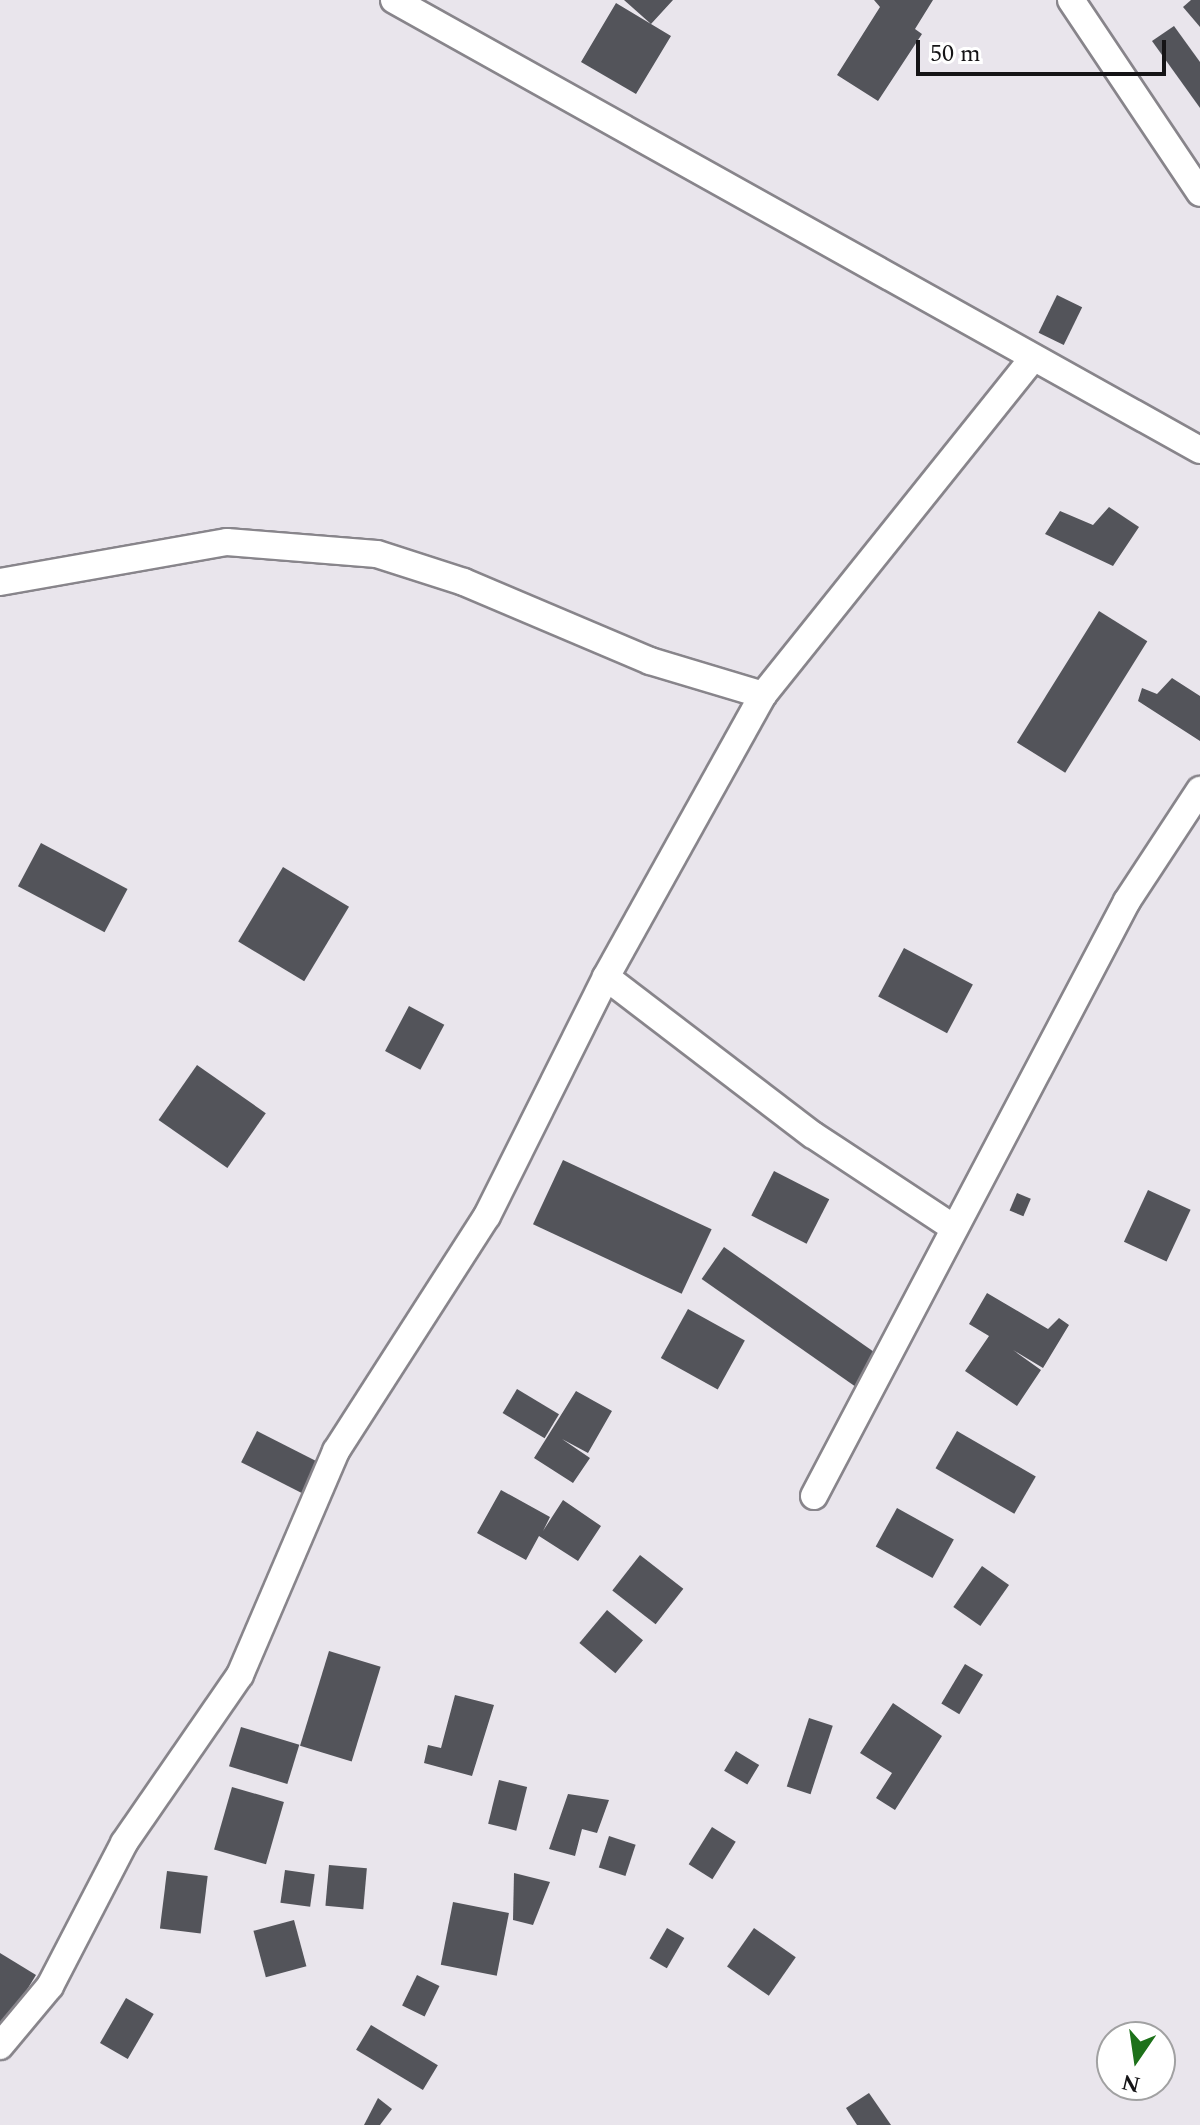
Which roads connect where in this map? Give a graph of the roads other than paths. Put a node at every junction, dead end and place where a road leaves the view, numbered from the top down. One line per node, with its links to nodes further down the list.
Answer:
1 (394, 0): 4 (street)
2 (1071, 0): 3 (street)
3 (1200, 193)
4 (1032, 359): 5 (street); 7 (street)
5 (1200, 450)
6 (0, 582): 7 (street)
7 (763, 695): 9 (street)
8 (1200, 790): 10 (street)
9 (606, 977): 10 (street); 12 (street)
10 (951, 1226): 11 (street)
11 (814, 1496)
12 (0, 2046)

